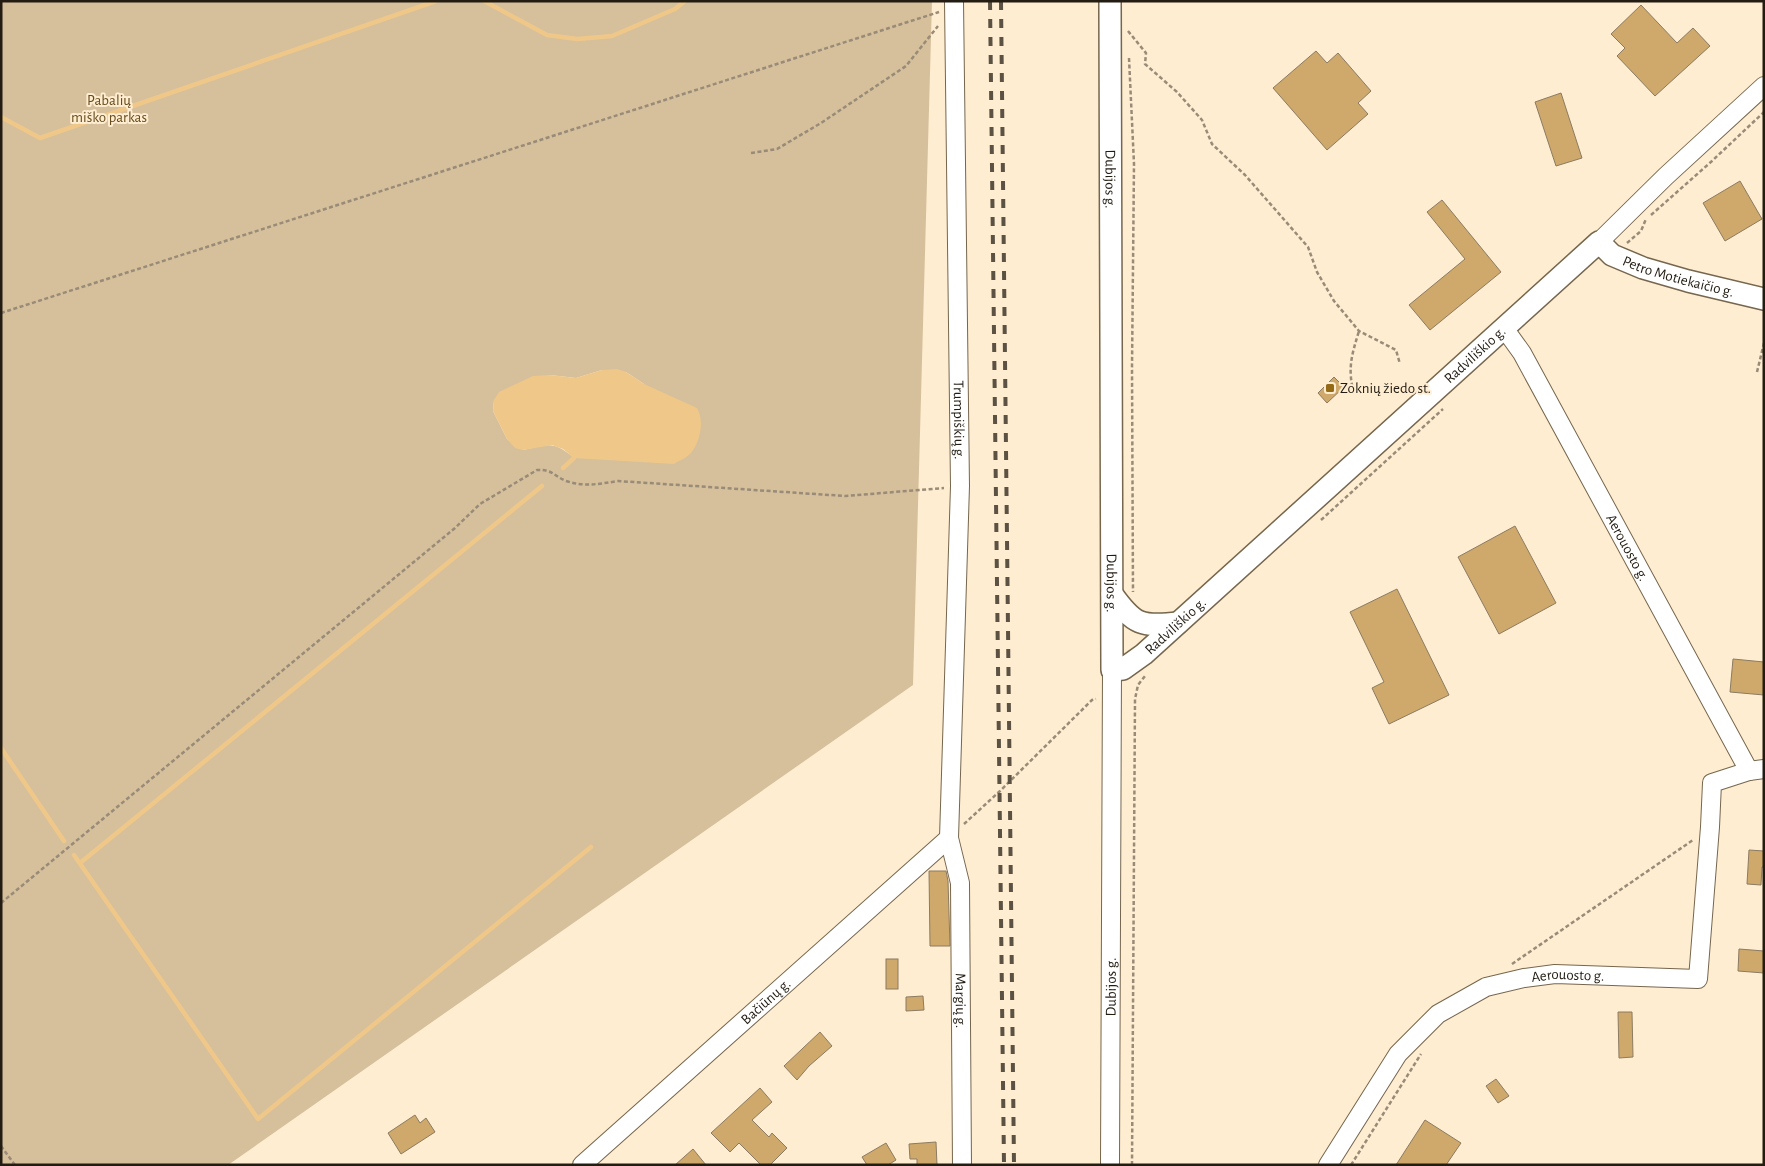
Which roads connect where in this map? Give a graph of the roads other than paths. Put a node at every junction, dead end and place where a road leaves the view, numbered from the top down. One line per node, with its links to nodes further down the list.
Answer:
1 (1110, 1): 7 (main road, Dubijos g.)
2 (954, 4): 11 (street, Trumpiškių g.)
3 (1764, 86): 4 (street, Radviliškio g.)
4 (1606, 248): 5 (main road, Petro Motiekaičio g.); 6 (main road, Radviliškio g.)
5 (1764, 299)
6 (1504, 328): 8 (main road, Radviliškio g.); 10 (street, Aerouosto g.)
7 (1112, 594): 8 (main road); 9 (main road, Dubijos g.)
8 (1178, 623): 9 (main road, Radviliškio g.)
9 (1112, 670): 14 (street, Dubijos g.)
10 (1756, 770): 15 (street, Aerouosto g.)
11 (949, 838): 12 (street, Bačiūnų g.); 13 (street, Margių g.)
12 (594, 1161)
13 (962, 1165)
14 (1110, 1165)
15 (1328, 1165)

